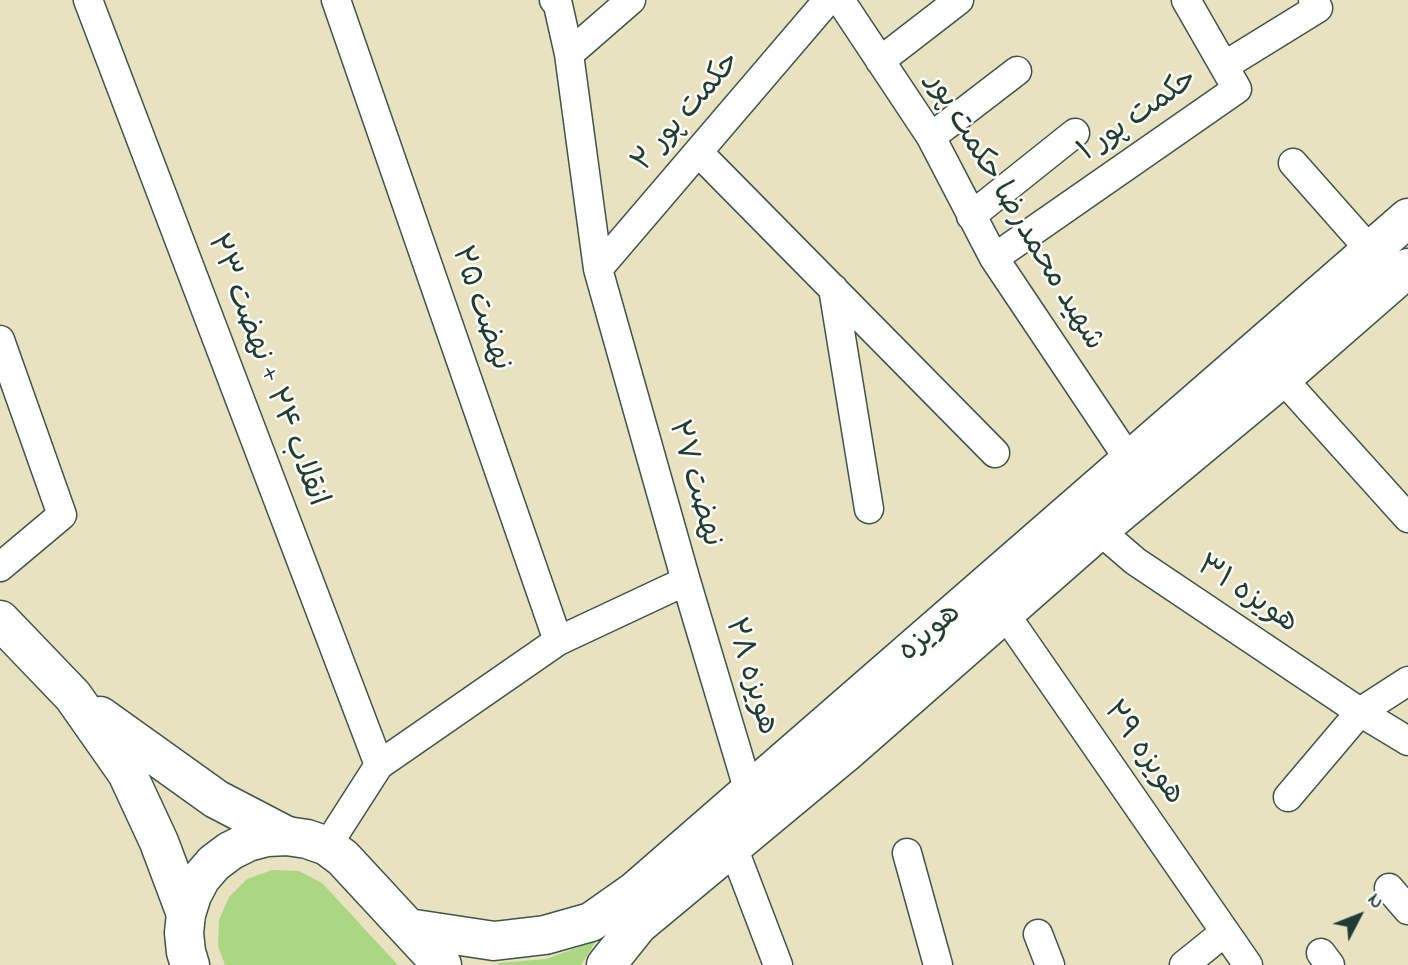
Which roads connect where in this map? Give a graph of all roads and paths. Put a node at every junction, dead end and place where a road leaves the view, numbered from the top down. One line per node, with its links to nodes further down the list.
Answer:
1 (88, 0): 41 (street, انقلاب ۲۴ + نهضت ۲۳)
2 (336, 0): 36 (street, نهضت ۲۵)
3 (554, 0): 10 (street, نهضت ۲۷)
4 (631, 0): 10 (street)
5 (828, 0): 16 (street, حکمت پور ۲)
6 (840, 0): 11 (street, شهید محمدرضا حکمت پور)
7 (959, 0): 11 (street)
8 (1186, 0): 12 (street, حکمت پور ۱)
9 (1313, 0): 12 (street)
10 (569, 54): 22 (street, نهضت ۲۷)
11 (880, 61): 15 (street, شهید محمدرضا حکمت پور)
12 (1224, 66): 21 (street, حکمت پور ۱)
13 (1017, 71): 15 (street)
14 (1075, 133): 18 (street)
15 (931, 137): 18 (street, شهید محمدرضا حکمت پور)
16 (698, 152): 22 (street, حکمت پور ۲); 24 (street)
17 (1293, 163): 20 (street)
18 (971, 216): 21 (street, شهید محمدرضا حکمت پور)
19 (1408, 218): 20 (main road, هویزه)
20 (1370, 250): 28 (main road, هویزه)
21 (994, 258): 28 (street, شهید محمدرضا حکمت پور)
22 (598, 268): 33 (street, نهضت ۲۷)
23 (1408, 268): 26 (main road, هویزه)
24 (832, 288): 27 (street); 29 (street)
25 (0, 340): 32 (street)
26 (1282, 378): 30 (street); 31 (main road, هویزه)
27 (995, 453)
28 (1130, 461): 42 (main road, هویزه)
29 (869, 509)
30 (1408, 518)
31 (1099, 530): 34 (main road, هویزه); 39 (street, هویزه ۳۱)
32 (0, 567)
33 (686, 582): 36 (street, نهضت ۲۷); 42 (street, هویزه ۲۸)
34 (1004, 614): 46 (main road, هویزه); 52 (street, هویزه ۲۹)
35 (0, 620): 38 (main road)
36 (558, 641): 41 (street, نهضت ۲۷)
37 (1408, 681): 39 (street)
38 (73, 696): 44 (main road); 50 (main road)
39 (1360, 712): 40 (street, هویزه ۳۱); 43 (street)
40 (1408, 741)
41 (379, 765): 45 (street, نهضت ۲۷)
42 (749, 792): 51 (main road, هویزه)
43 (1289, 797)
44 (288, 836): 45 (main road); 50 (main road)
45 (327, 846): 51 (main road)
46 (733, 847): 56 (main road, هویزه); 57 (street)
47 (907, 853): 58 (street)
48 (1389, 888): 49 (street)
49 (1408, 910)
50 (186, 914): 54 (main road)
51 (408, 928): 55 (main road)
52 (1225, 932): 60 (street); 61 (street, هویزه ۲۹)
53 (1038, 934): 59 (street)
54 (190, 965)
55 (442, 965)
56 (606, 965)
57 (778, 965)
58 (938, 965)
59 (1051, 965)
60 (1184, 965)
61 (1248, 965)

